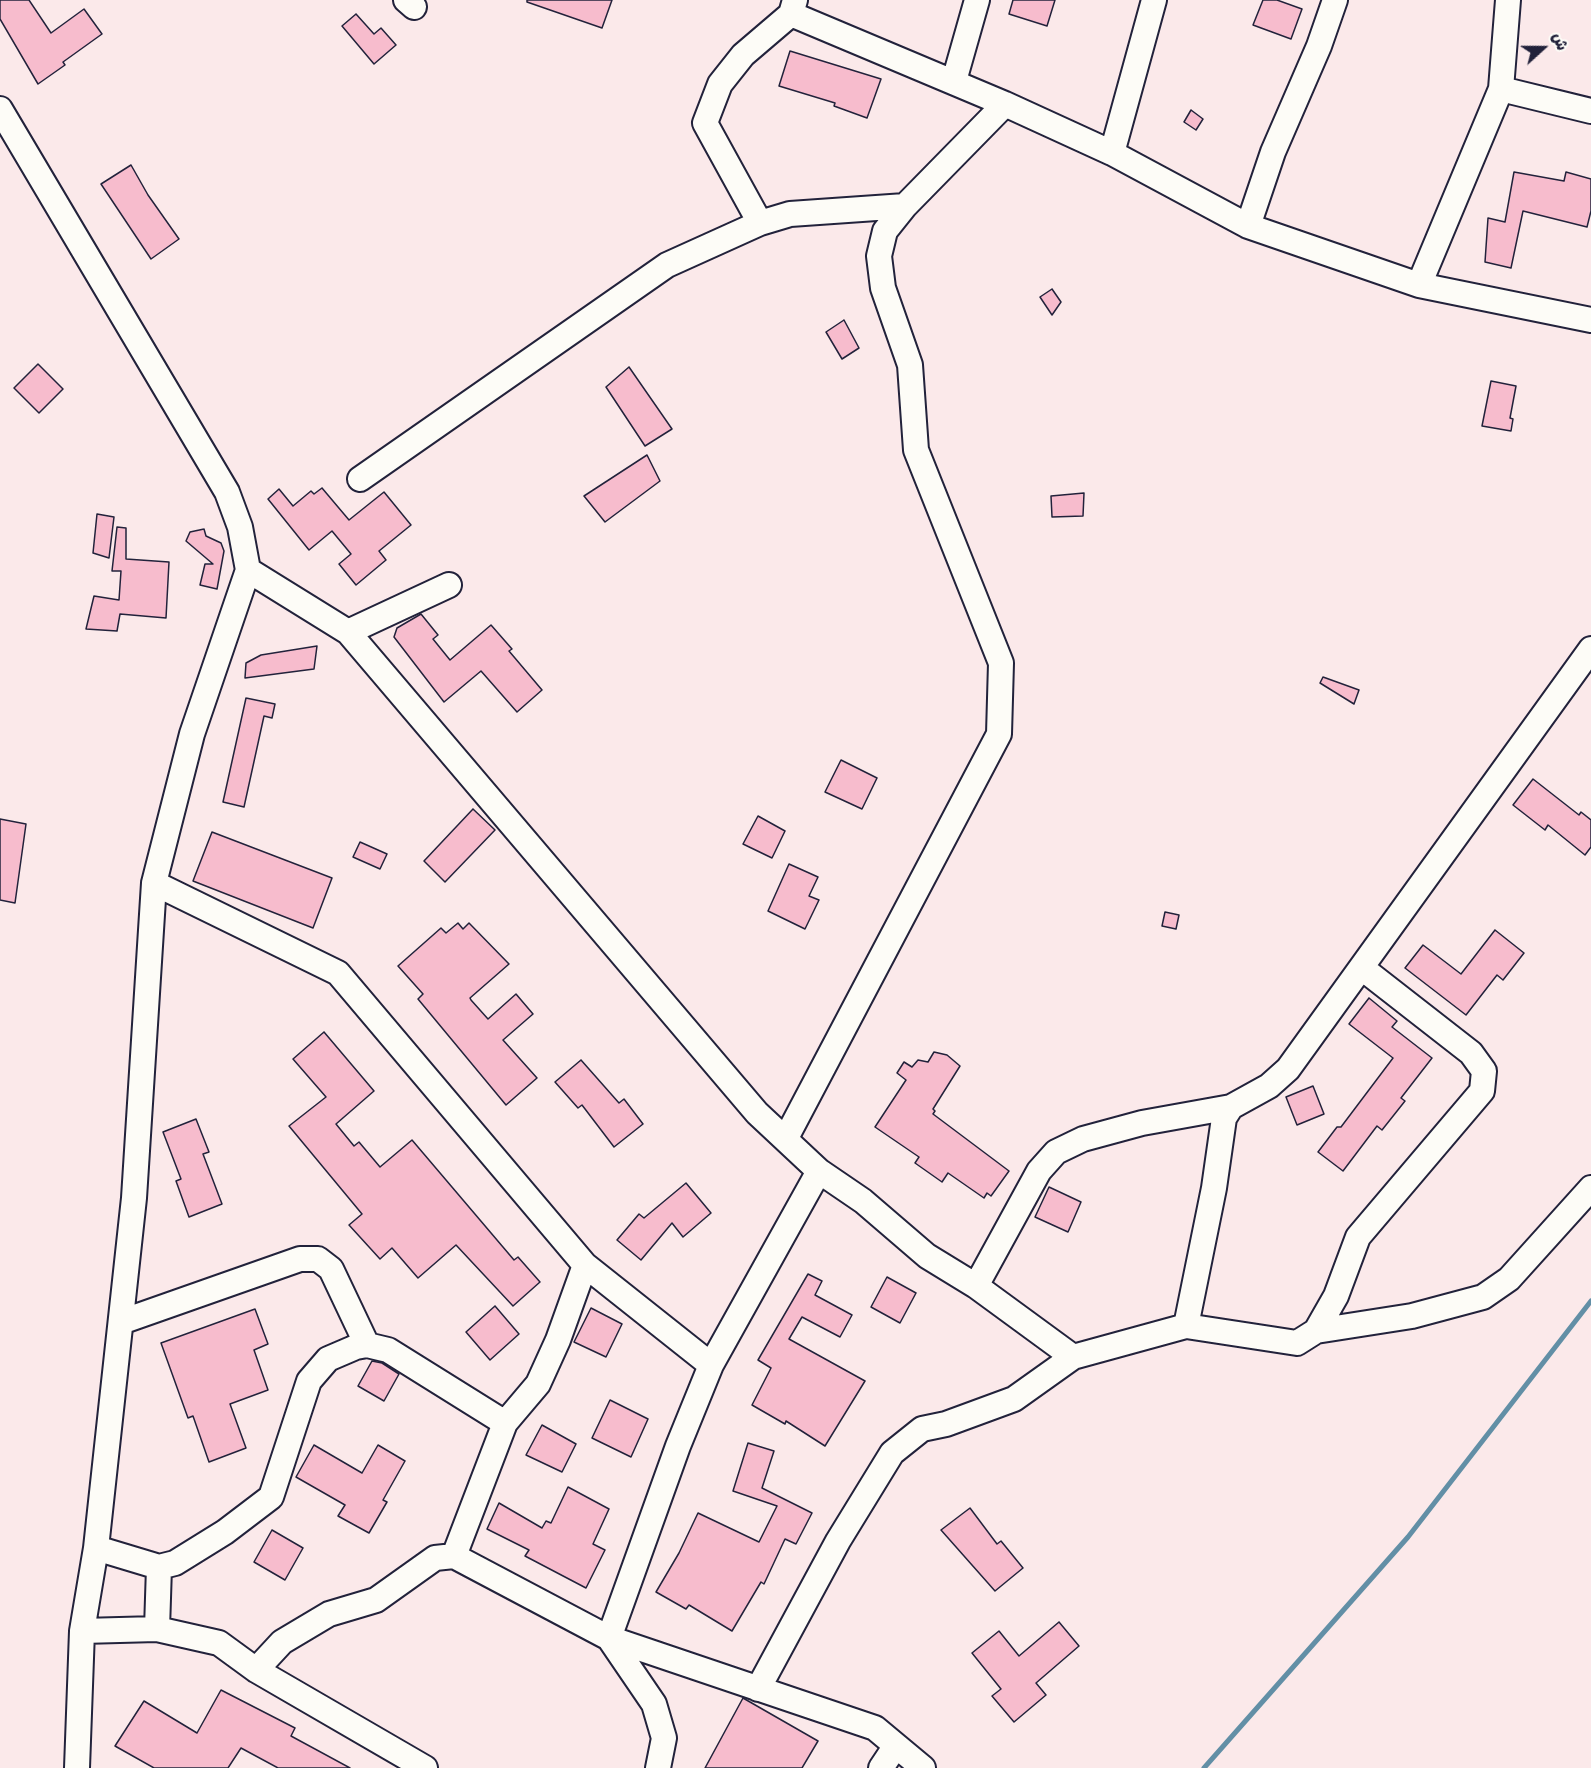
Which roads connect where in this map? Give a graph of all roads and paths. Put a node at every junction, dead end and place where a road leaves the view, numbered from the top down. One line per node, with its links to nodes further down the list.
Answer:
1 (977, 0): 6 (street)
2 (1154, 0): 11 (street)
3 (1335, 0): 14 (street)
4 (1508, 0): 7 (street)
5 (793, 7): 6 (street); 13 (street)
6 (954, 81): 8 (street)
7 (1501, 89): 10 (street); 15 (street)
8 (1005, 104): 11 (street); 12 (street)
9 (0, 109): 18 (street)
10 (1591, 111)
11 (1113, 153): 14 (street)
12 (905, 206): 13 (street); 25 (street)
13 (760, 223): 17 (street)
14 (1248, 226): 15 (street)
15 (1419, 285): 16 (street)
16 (1591, 321)
17 (360, 479)
18 (248, 570): 20 (street); 22 (street)
19 (449, 585): 20 (street)
20 (348, 632): 25 (street)
21 (1591, 650): 23 (street)
22 (154, 883): 28 (street); 30 (street)
23 (1362, 968): 24 (street); 32 (street)
24 (1231, 1107): 29 (street); 31 (street)
25 (786, 1138): 26 (street)
26 (819, 1171): 29 (street); 35 (street)
27 (1591, 1188): 32 (street)
28 (585, 1265): 35 (street); 36 (street)
29 (976, 1286): 34 (street)
30 (122, 1322): 33 (street); 37 (street)
31 (1185, 1326): 32 (street); 34 (street)
32 (1316, 1331)
33 (367, 1345): 36 (street); 39 (street)
34 (1073, 1357): 44 (street)
35 (711, 1365): 42 (street)
36 (505, 1423): 38 (street)
37 (96, 1548): 39 (street); 41 (street)
38 (454, 1556): 42 (street); 43 (street)
39 (159, 1567): 40 (street)
40 (157, 1629): 41 (street); 43 (street)
41 (82, 1631): 46 (street)
42 (609, 1638): 44 (street); 48 (street)
43 (256, 1671): 47 (street)
44 (758, 1689): 45 (street)
45 (895, 1747): 49 (street); 50 (street)
46 (77, 1768)
47 (424, 1768)
48 (658, 1768)
49 (881, 1768)
50 (923, 1768)

